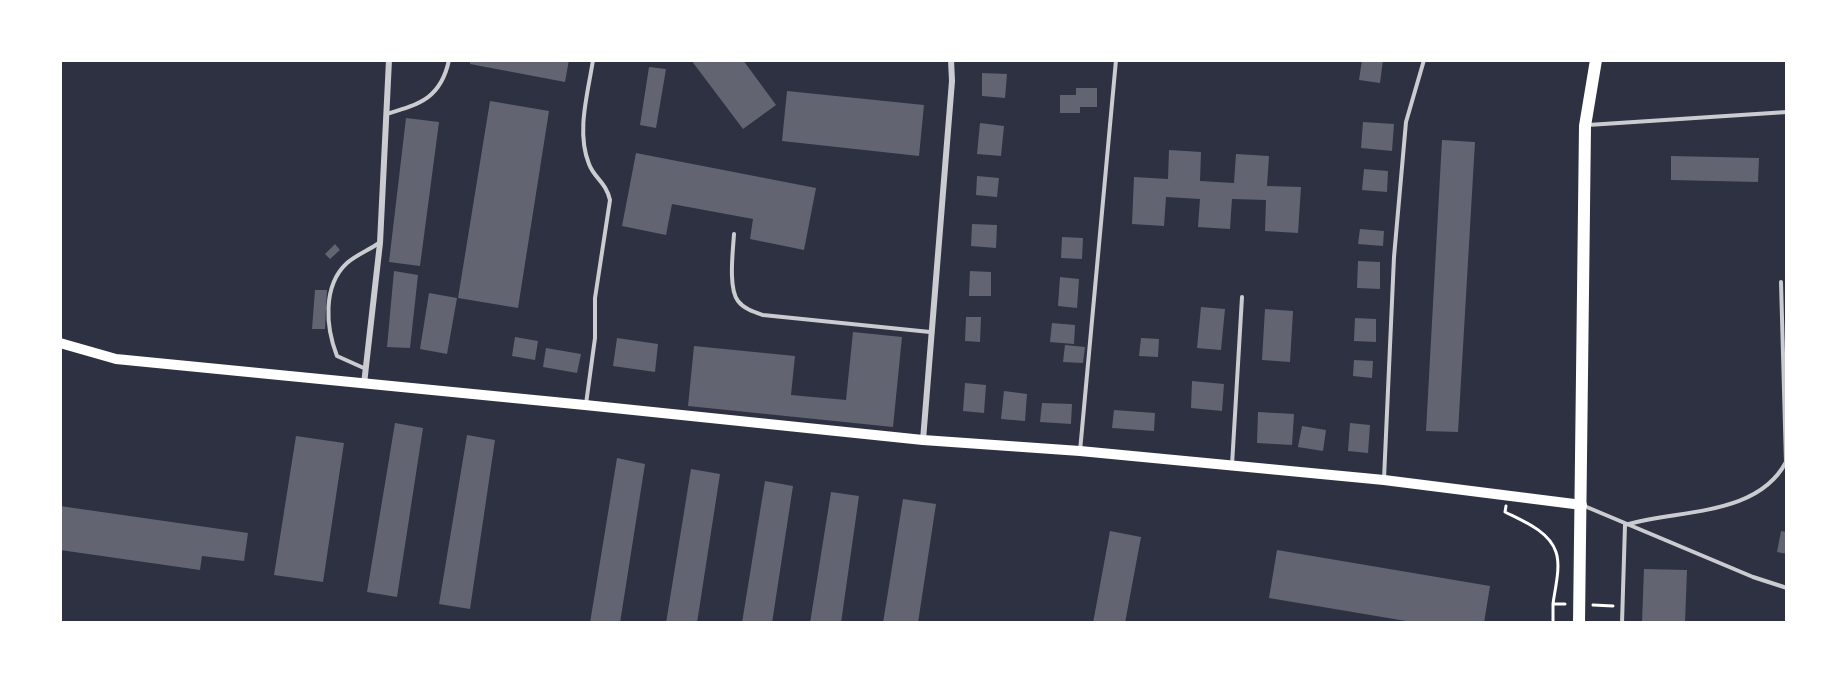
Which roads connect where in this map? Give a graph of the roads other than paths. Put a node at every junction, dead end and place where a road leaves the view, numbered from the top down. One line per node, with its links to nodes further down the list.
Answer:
1 (389, 60): 9 (street)
2 (449, 60): 9 (lane)
3 (593, 60): 19 (lane)
4 (951, 60): 15 (street)
5 (1116, 60): 21 (lane)
6 (1424, 60): 23 (lane)
7 (1596, 60): 10 (highway)
8 (1787, 112): 10 (lane)
9 (386, 114): 12 (street)
10 (1585, 126): 24 (highway)
11 (734, 234): 15 (lane)
12 (380, 243): 17 (street); 17 (lane)
13 (1781, 282): 25 (lane)
14 (1242, 297): 22 (lane)
15 (930, 332): 20 (street)
16 (60, 343): 18 (main road)
17 (366, 369): 18 (street)
18 (364, 384): 19 (main road)
19 (585, 405): 20 (main road)
20 (923, 440): 21 (main road)
21 (1080, 451): 22 (main road)
22 (1232, 466): 23 (main road)
23 (1384, 480): 24 (main road)
24 (1582, 505): 25 (lane); 27 (highway)
25 (1625, 525): 26 (lane); 28 (lane)
26 (1787, 588)
27 (1580, 623)
28 (1622, 623)

